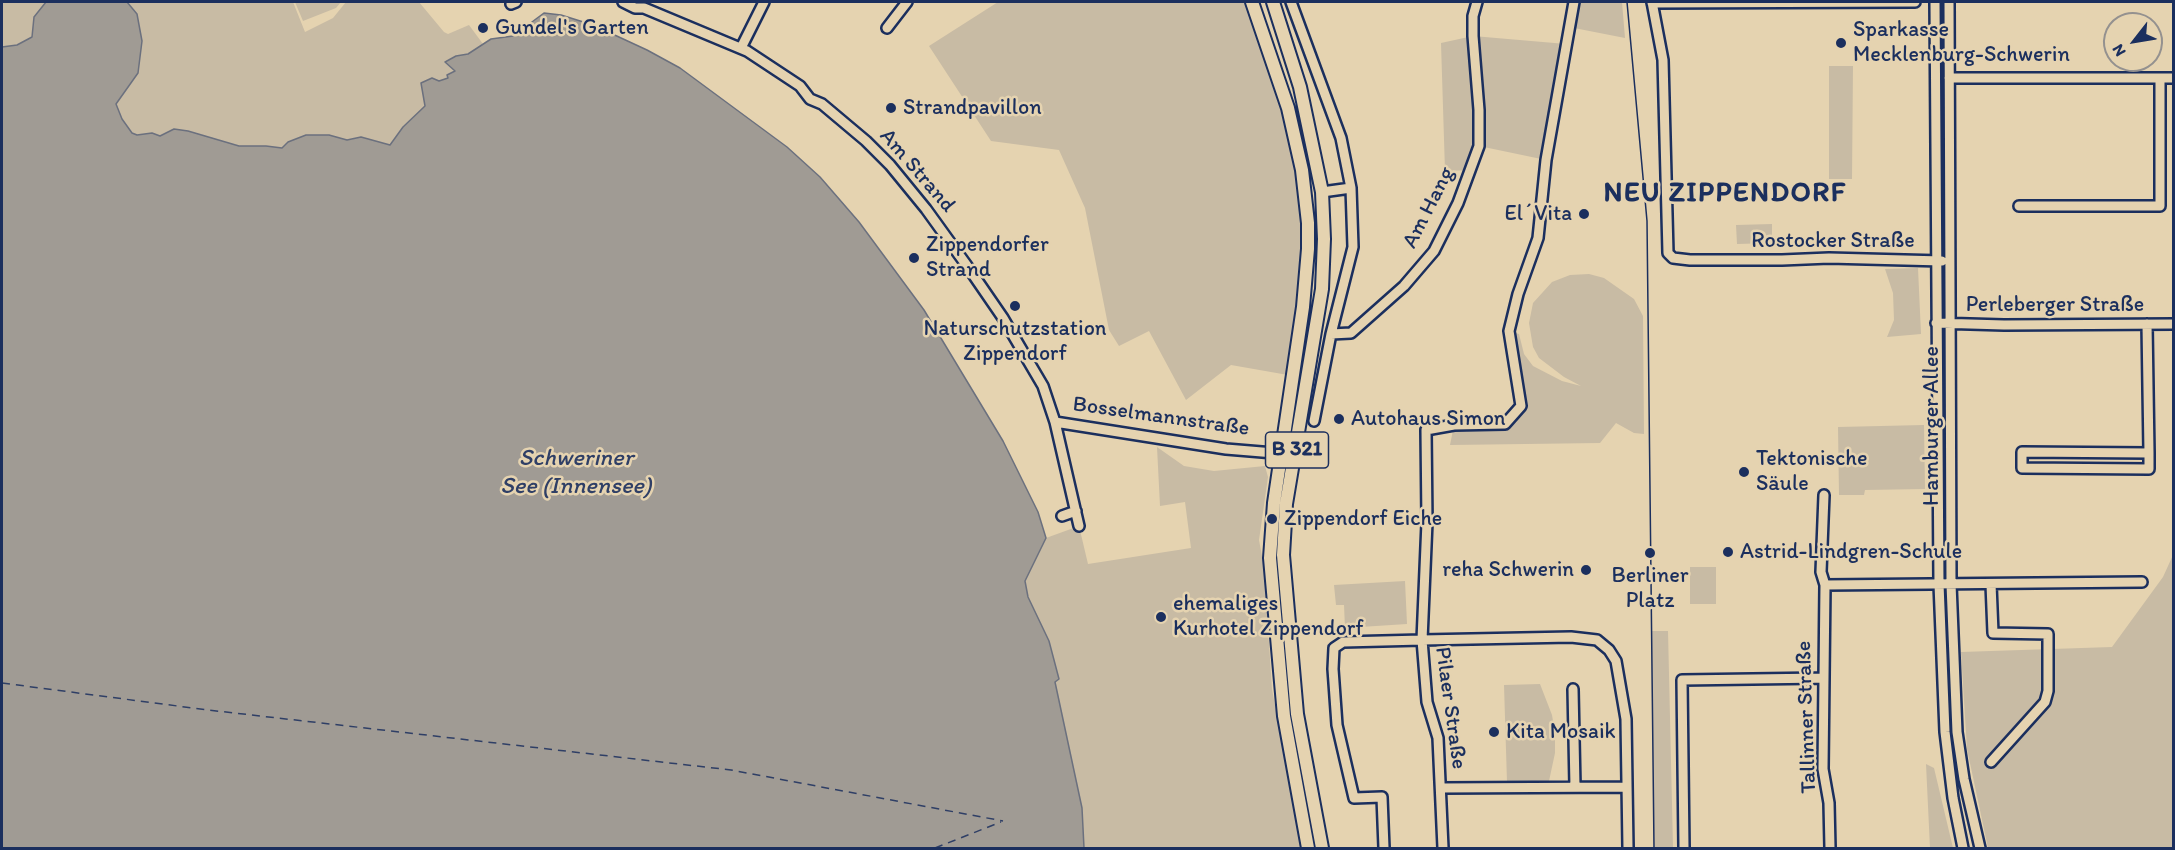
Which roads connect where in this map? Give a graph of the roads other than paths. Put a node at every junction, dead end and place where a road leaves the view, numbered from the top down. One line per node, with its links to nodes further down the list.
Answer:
1 (623, 2): 14 (street, Am Strand)
2 (764, 2): 14 (street)
3 (907, 2): 13 (street)
4 (1252, 2): 31 (main road, B 321)
5 (1273, 2): 19 (main road, B 321)
6 (1291, 2): 18 (street)
7 (1477, 2): 27 (street, Am Hang)
8 (1574, 2): 42 (street)
9 (1652, 2): 10 (street); 21 (street, Rostocker Straße)
10 (1915, 2)
11 (1934, 2): 12 (street); 21 (street, Hamburger Allee)
12 (1948, 2): 15 (street, Hamburger Allee)
13 (887, 28)
14 (741, 48): 29 (street, Am Strand)
15 (1949, 78): 16 (street); 22 (street, Hamburger Allee)
16 (2160, 78): 17 (street); 20 (street)
17 (2174, 78)
18 (1352, 188): 19 (street); 27 (street)
19 (1322, 192): 30 (main road, B 321)
20 (2019, 206)
21 (1936, 261): 22 (street, Rostocker Straße); 23 (street, Hamburger Allee)
22 (1951, 262): 24 (street, Hamburger Allee)
23 (1936, 323): 24 (street, Perleberger Straße); 38 (street, Hamburger Allee)
24 (1951, 324): 25 (street, Perleberger Straße); 39 (street, Hamburger Allee)
25 (2147, 324): 26 (street, Perleberger Straße); 32 (street)
26 (2174, 324)
27 (1332, 334): 28 (street)
28 (1314, 421)
29 (1055, 422): 31 (street, Bosselmannstraße); 34 (street, Am Strand)
30 (1297, 449): 31 (street, Bosselmannstraße); 50 (main road, B 321)
31 (1282, 452): 49 (main road, B 321)
32 (2149, 453): 32 (street)
33 (1824, 495): 41 (street, Tallinner Straße)
34 (1076, 512): 35 (street); 36 (street, Am Strand)
35 (1062, 516)
36 (1079, 526)
37 (2142, 582): 40 (street)
38 (1938, 584): 39 (street); 41 (street); 56 (street, Hamburger Allee)
39 (1951, 584): 40 (street); 57 (street, Hamburger Allee)
40 (1991, 584): 45 (street)
41 (1825, 585): 43 (street, Tallinner Straße)
42 (1422, 640): 47 (street); 48 (street, Pilaer Straße); 51 (street, Pilaer Straße)
43 (1823, 678): 54 (street); 55 (street, Tallinner Straße)
44 (1573, 689): 46 (street)
45 (1991, 762)
46 (1575, 787): 47 (street); 48 (street)
47 (1626, 787): 53 (street)
48 (1441, 788): 52 (street, Pilaer Straße)
49 (1308, 849)
50 (1322, 849)
51 (1384, 849)
52 (1443, 849)
53 (1628, 849)
54 (1684, 849)
55 (1830, 849)
56 (1963, 849)
57 (1980, 849)

